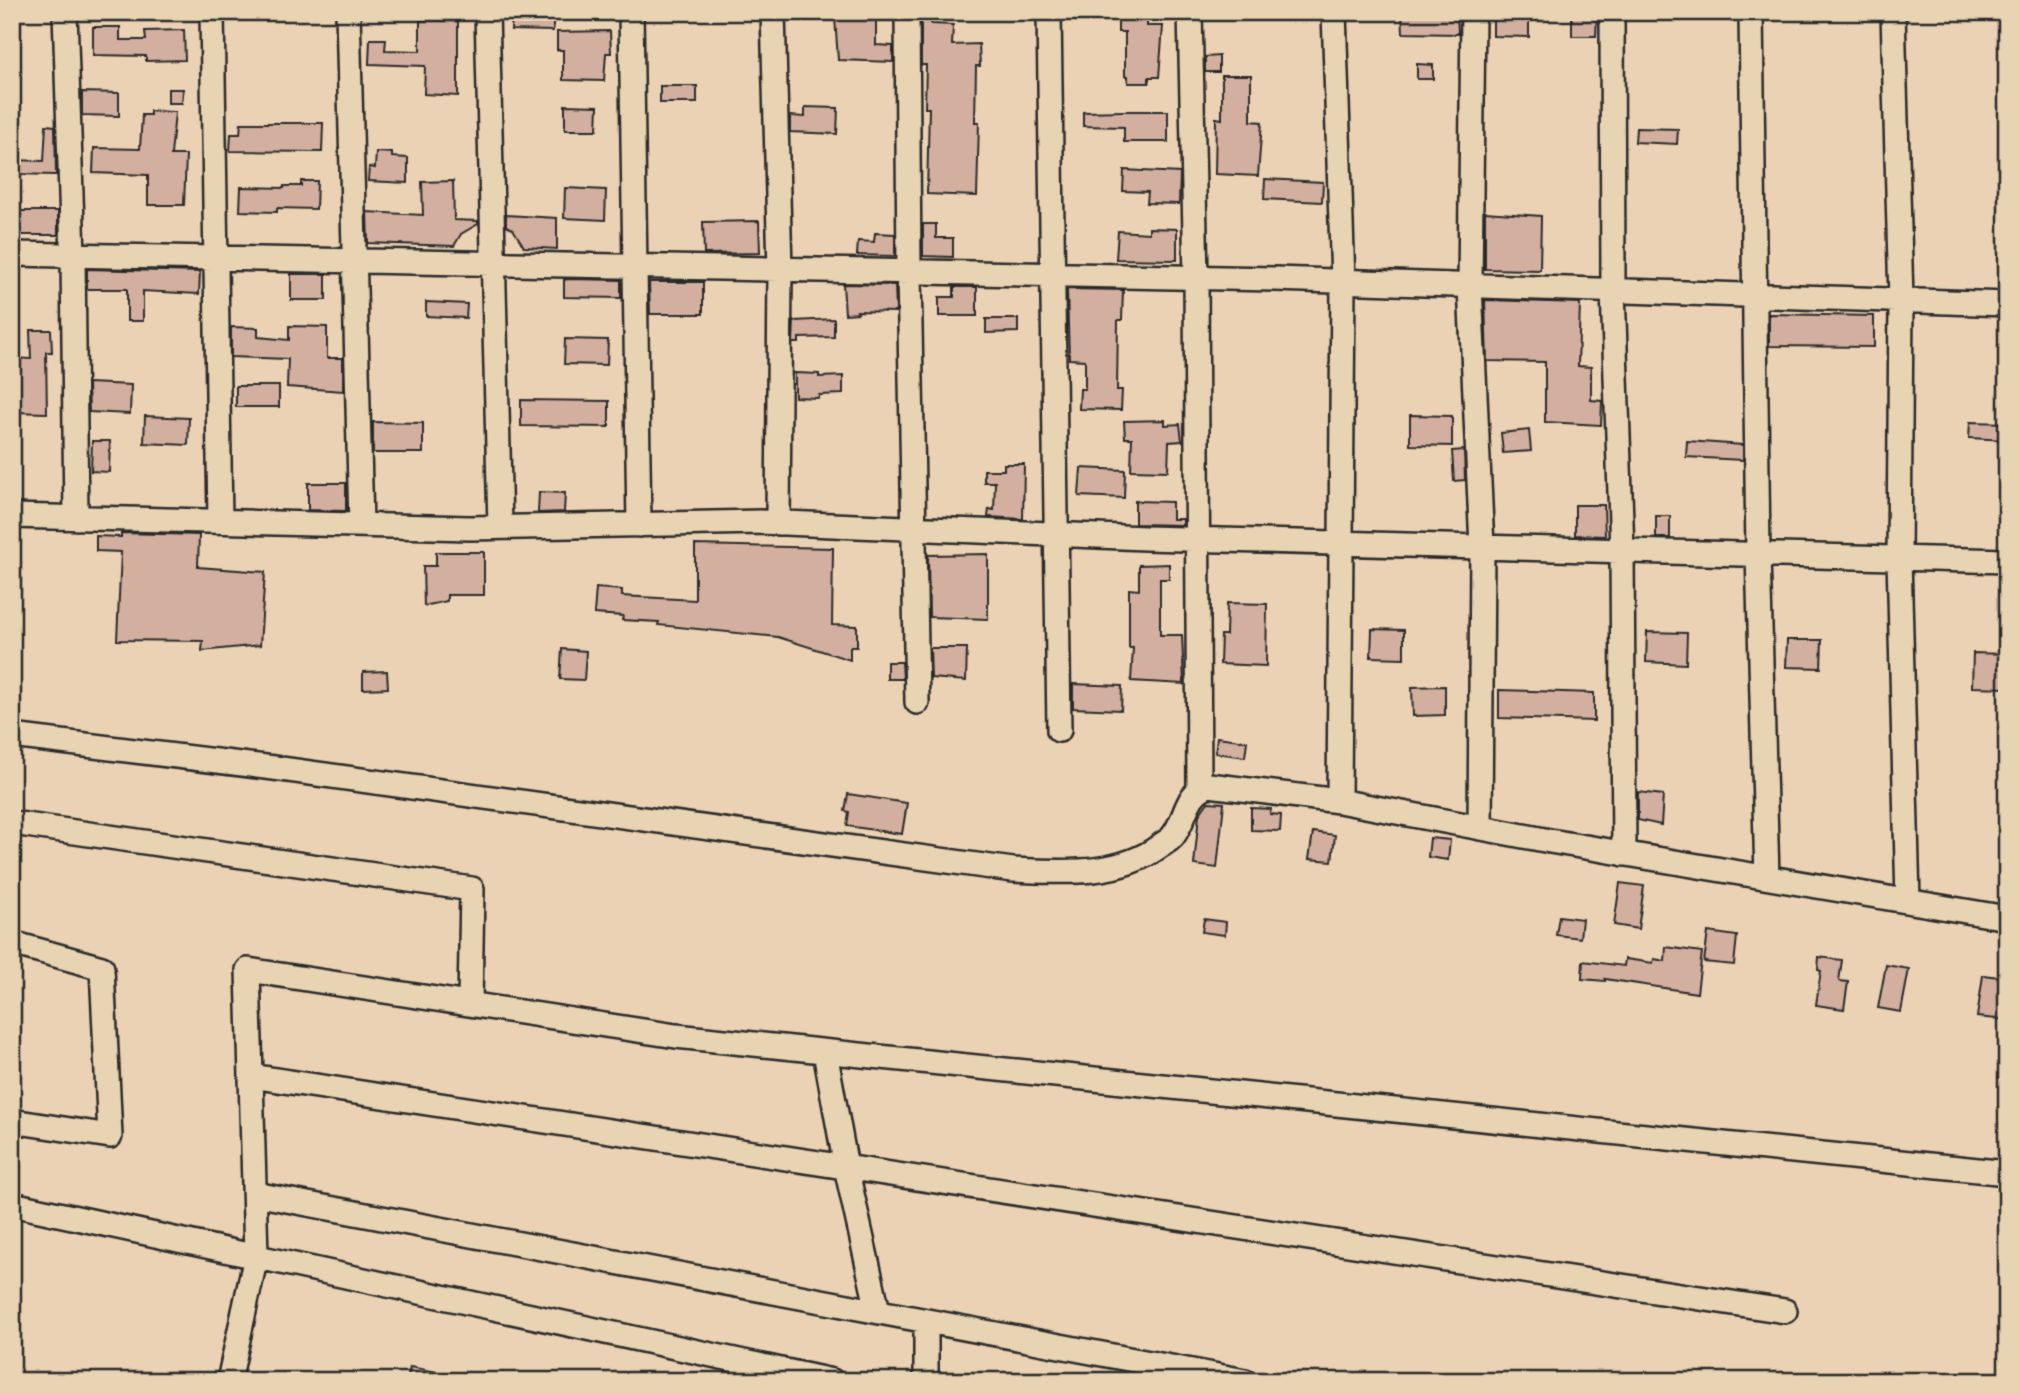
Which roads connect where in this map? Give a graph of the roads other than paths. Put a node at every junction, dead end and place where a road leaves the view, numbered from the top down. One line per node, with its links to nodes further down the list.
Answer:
1 (65, 12): 16 (street)
2 (212, 12): 17 (street)
3 (348, 12): 18 (street)
4 (487, 12): 19 (street)
5 (631, 12): 20 (street)
6 (773, 12): 21 (street)
7 (907, 12): 22 (street)
8 (1049, 12): 23 (street)
9 (1190, 12): 24 (street)
10 (1334, 12): 25 (street)
11 (1474, 12): 26 (street)
12 (1612, 12): 27 (street)
13 (1751, 12): 28 (street)
14 (1893, 12): 29 (street)
15 (12, 254): 16 (street)
16 (73, 256): 17 (street); 32 (street)
17 (217, 258): 18 (street); 33 (street)
18 (355, 261): 19 (street); 35 (street)
19 (493, 264): 20 (street); 37 (street)
20 (636, 267): 21 (street); 36 (street)
21 (779, 270): 22 (street); 34 (street)
22 (909, 272): 23 (street); 38 (street)
23 (1053, 275): 24 (street); 39 (street)
24 (1196, 278): 25 (street); 40 (street)
25 (1343, 282): 26 (street); 41 (street)
26 (1470, 286): 27 (street); 42 (street)
27 (1613, 290): 28 (street); 43 (street)
28 (1754, 295): 29 (street); 44 (street)
29 (1900, 300): 30 (street); 45 (street)
30 (2007, 304)
31 (12, 516): 32 (street)
32 (76, 518): 33 (street)
33 (220, 522): 35 (street)
34 (778, 523): 36 (street); 38 (street)
35 (361, 525): 37 (street)
36 (639, 525): 37 (street)
37 (500, 527)
38 (914, 529): 39 (street); 47 (street)
39 (1056, 535): 40 (street); 48 (street)
40 (1199, 540): 41 (street); 50 (street)
41 (1339, 544): 42 (street); 51 (street)
42 (1482, 547): 43 (street); 53 (street)
43 (1622, 551): 44 (street); 54 (street)
44 (1758, 554): 45 (street); 55 (street)
45 (1899, 558): 46 (street); 56 (street)
46 (2007, 561)
47 (917, 702)
48 (1059, 730)
49 (12, 736): 50 (street)
50 (1199, 788): 51 (street)
51 (1339, 801): 53 (street)
52 (12, 823): 59 (street)
53 (1480, 828): 54 (street)
54 (1624, 853): 55 (street)
55 (1767, 877): 56 (street)
56 (1909, 901): 57 (street)
57 (2007, 918)
58 (12, 943): 62 (street)
59 (470, 1004): 60 (street); 61 (street)
60 (825, 1052): 63 (street); 64 (street)
61 (251, 1076): 63 (street); 65 (street)
62 (12, 1121)
63 (846, 1167): 68 (street); 69 (street)
64 (2007, 1173)
65 (255, 1194): 67 (street); 68 (street)
66 (12, 1204): 67 (street)
67 (257, 1256): 71 (street); 72 (street)
68 (878, 1311): 70 (street)
69 (1785, 1311)
70 (926, 1321): 73 (street); 74 (street)
71 (229, 1381)
72 (832, 1381)
73 (926, 1381)
74 (1245, 1381)

